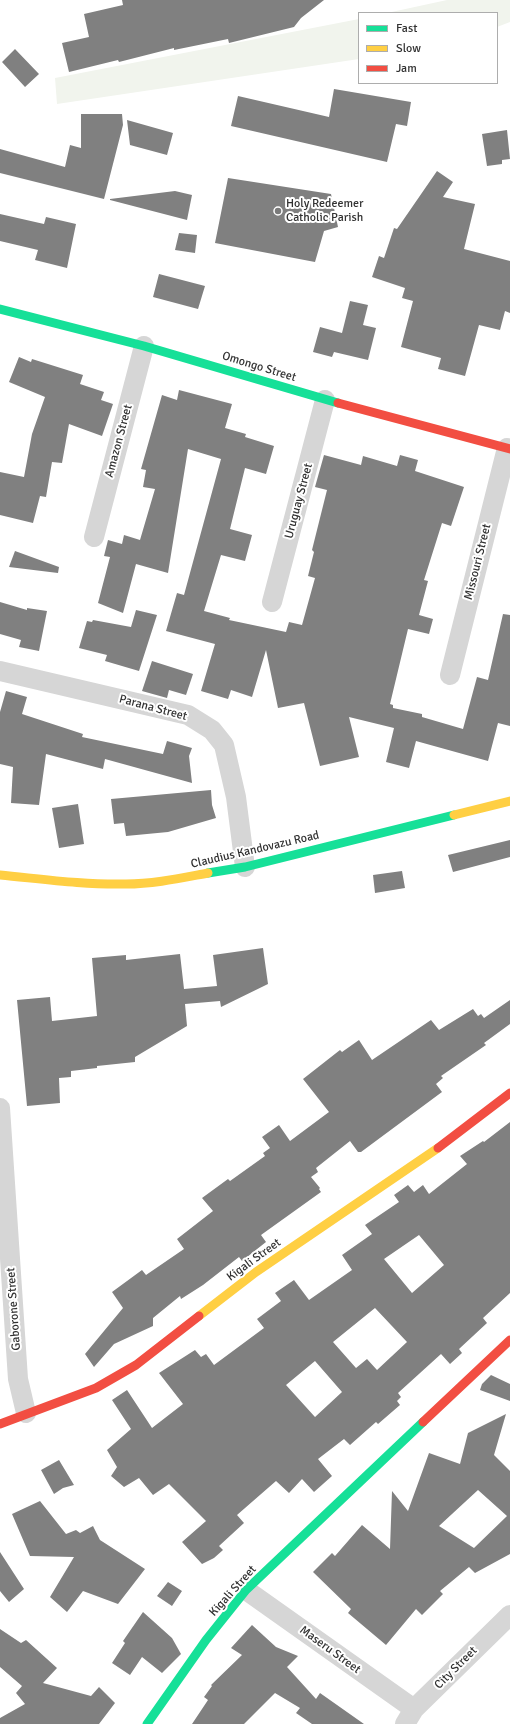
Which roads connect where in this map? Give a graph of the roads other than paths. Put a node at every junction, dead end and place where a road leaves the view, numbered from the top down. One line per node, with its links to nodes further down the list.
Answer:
1 (0, 309): 2 (street, Omongo Street)
2 (144, 346): 3 (street, Omongo Street); 5 (street, Amazon Street)
3 (325, 400): 4 (street, Omongo Street); 6 (street, Uruguay Street)
4 (508, 449): 8 (street, Missouri Street)
5 (94, 537)
6 (272, 602)
7 (0, 671): 10 (street, Parana Street)
8 (450, 675)
9 (510, 801): 10 (street, Claudius Kandovazu Road)
10 (245, 867): 11 (street, Claudius Kandovazu Road)
11 (0, 875)
12 (510, 1093): 16 (street, Kigali Street)
13 (0, 1108): 14 (street, Gaborone Street)
14 (2, 1155): 16 (street, Gaborone Street)
15 (510, 1340): 18 (street, Kigali Street)
16 (26, 1413): 17 (street, Kigali Street)
17 (0, 1424)
18 (246, 1590): 20 (street, Maseru Street); 21 (street, Kigali Street)
19 (510, 1615): 20 (street, City Street)
20 (410, 1717)
21 (146, 1724)

